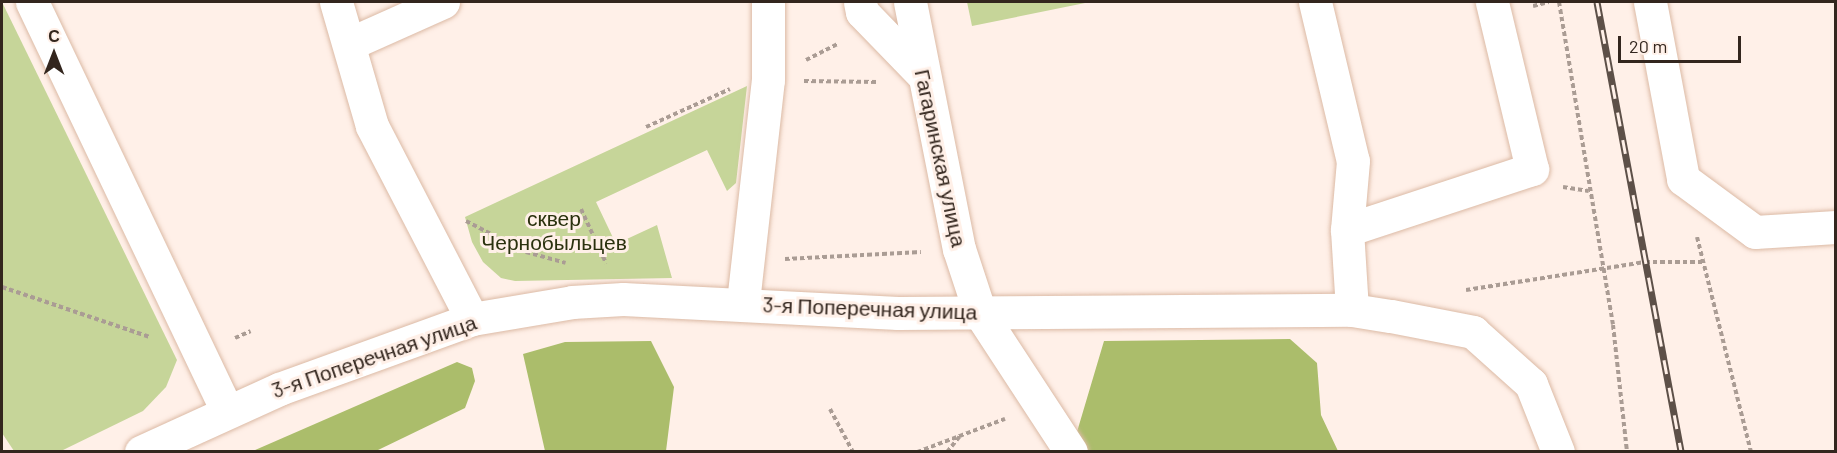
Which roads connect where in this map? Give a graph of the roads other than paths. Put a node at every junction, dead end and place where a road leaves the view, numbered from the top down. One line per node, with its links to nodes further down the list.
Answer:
1 (32, 2): 18 (street)
2 (336, 2): 10 (street)
3 (443, 2): 10 (street)
4 (768, 2): 14 (street)
5 (910, 2): 11 (street, Гагаринская улица)
6 (1315, 2): 13 (street)
7 (1492, 2): 13 (street)
8 (1650, 2): 12 (street)
9 (867, 13): 11 (street)
10 (349, 44): 17 (street)
11 (923, 78): 16 (street, Гагаринская улица)
12 (1836, 227)
13 (1347, 230): 15 (street)
14 (743, 302): 16 (street, 3-я Поперечная улица); 17 (street, 3-я Поперечная улица)
15 (1352, 310): 16 (street, 3-я Поперечная улица); 21 (street, 3-я Поперечная улица)
16 (980, 312): 20 (street, Гагаринская улица)
17 (472, 319): 18 (street, 3-я Поперечная улица)
18 (227, 411): 19 (street, 3-я Поперечная улица)
19 (141, 452)
20 (1071, 452)
21 (1558, 452)

